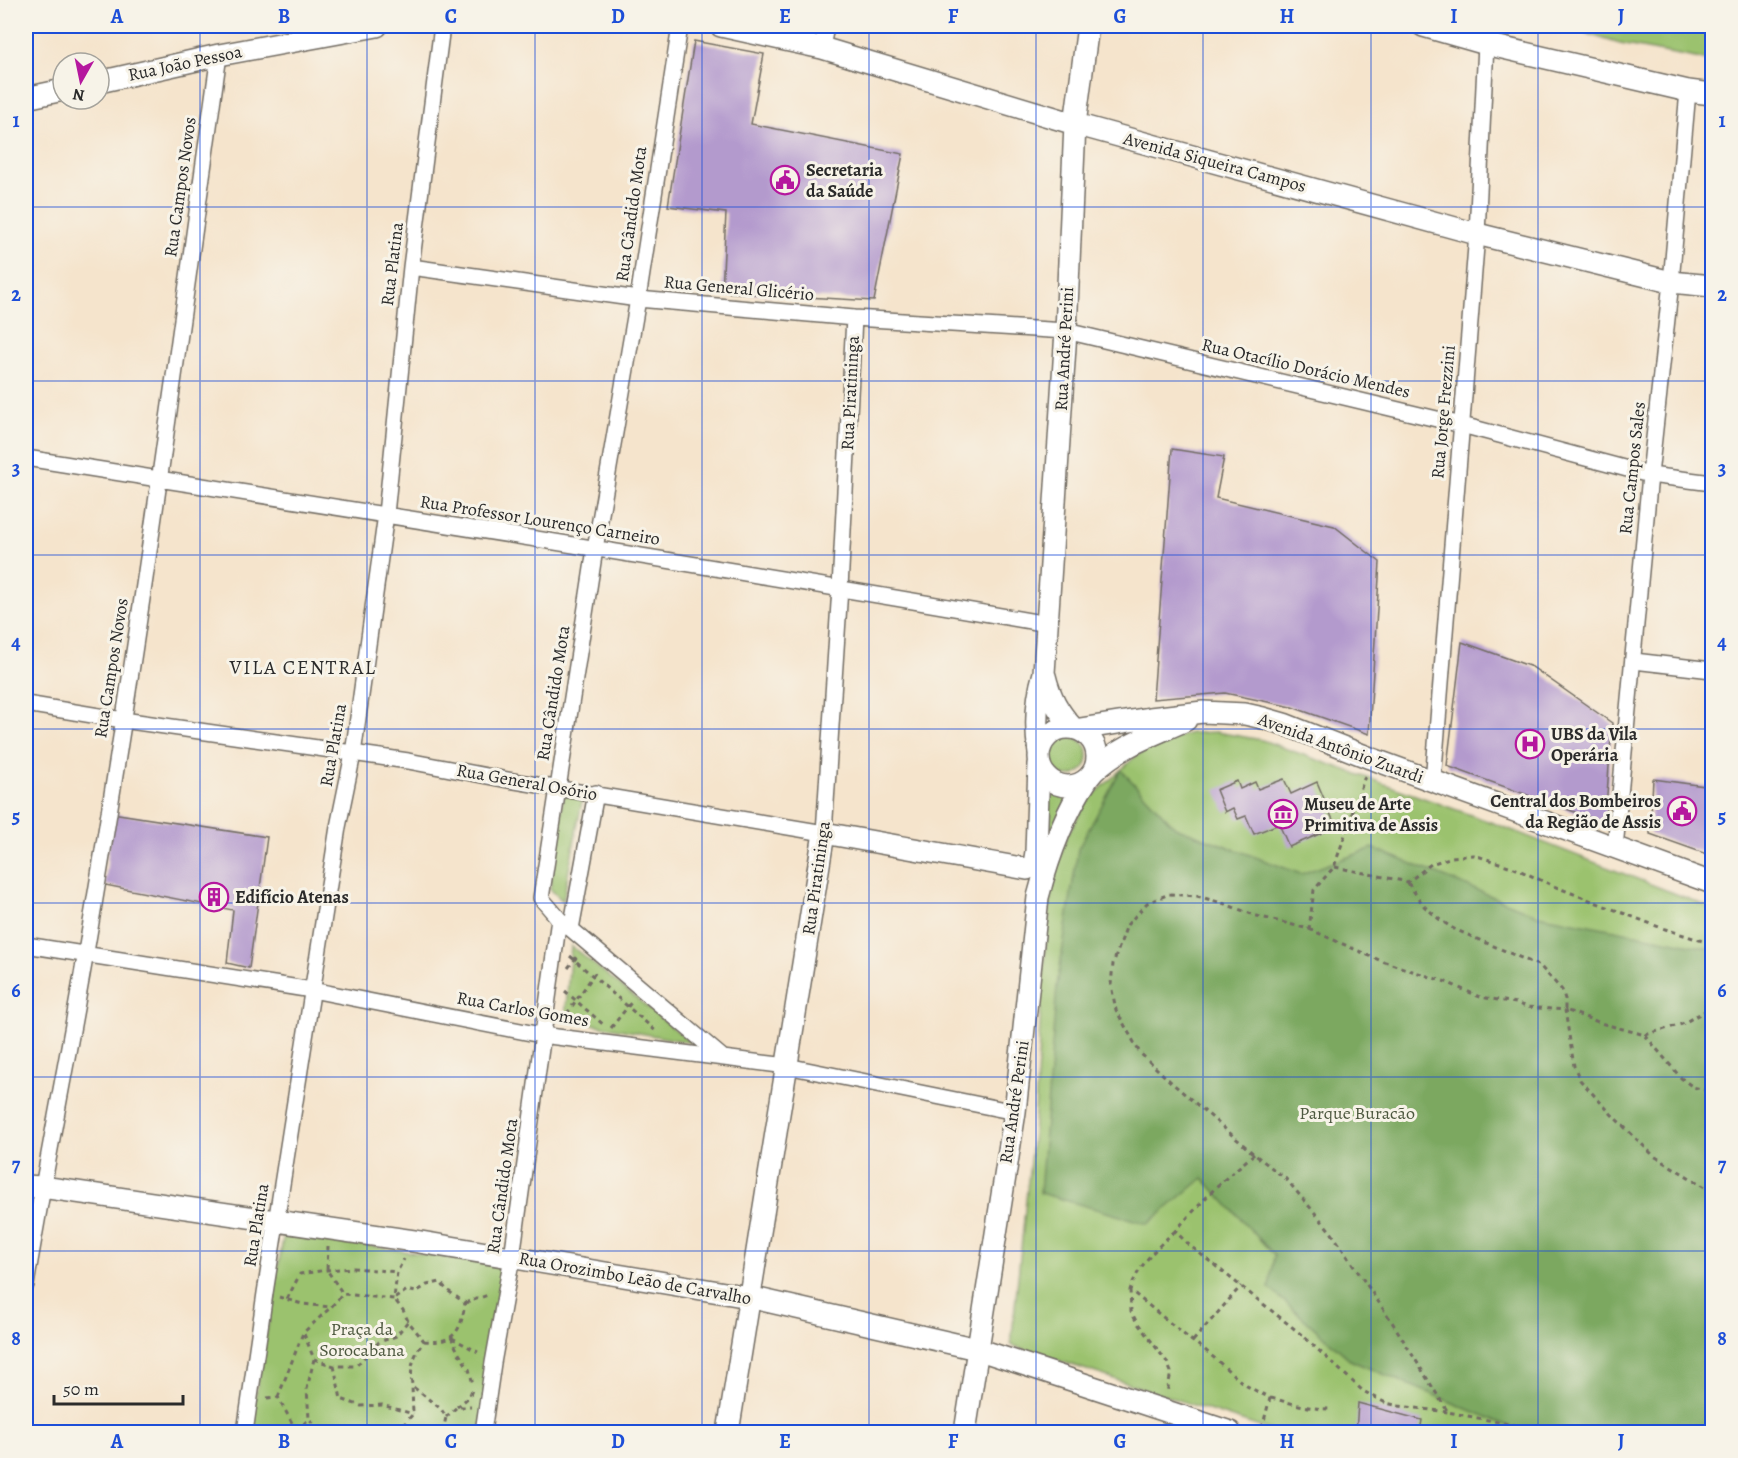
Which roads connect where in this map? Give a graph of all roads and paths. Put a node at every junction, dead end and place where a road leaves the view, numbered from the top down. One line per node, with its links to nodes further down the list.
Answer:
1 (377, 26): 10 (main road, Rua João Pessoa)
2 (441, 26): 18 (street, Rua Platina)
3 (680, 26): 21 (street, Rua Cândido Mota)
4 (722, 26): 9 (main road, Avenida Siqueira Campos)
5 (826, 26): 9 (street)
6 (1088, 26): 16 (main road, Rua André Perini)
7 (1424, 26): 8 (main road)
8 (1486, 44): 12 (main road); 17 (street, Rua Jorge Frezzini)
9 (822, 48): 16 (main road, Avenida Siqueira Campos)
10 (219, 55): 11 (main road, Rua João Pessoa); 27 (street, Rua Campos Novos)
11 (111, 78)
12 (1688, 91): 14 (main road); 19 (street, Rua Campos Sales)
13 (51, 93): 15 (main road)
14 (1713, 94)
15 (26, 98)
16 (1075, 124): 17 (main road, Avenida Siqueira Campos); 23 (main road, Rua André Perini)
17 (1478, 234): 19 (main road, Avenida Siqueira Campos); 24 (street, Rua Jorge Frezzini)
18 (411, 267): 21 (street, Rua General Glicério); 29 (street, Rua Platina)
19 (1671, 282): 20 (main road, Avenida Siqueira Campos); 26 (street, Rua Campos Sales)
20 (1713, 286)
21 (638, 299): 22 (street, Rua General Glicério); 30 (street, Rua Cândido Mota)
22 (854, 318): 23 (street, Rua General Glicério); 31 (street, Rua Piratininga)
23 (1066, 331): 24 (street, Rua Otacílio Dorácio Mendes); 32 (main road, Rua André Perini)
24 (1462, 424): 26 (street, Rua Otacílio Dorácio Mendes); 44 (street, Rua Jorge Frezzini)
25 (26, 458): 27 (street, Rua Professor Lourenço Carneiro)
26 (1650, 475): 28 (street, Rua Otacílio Dorácio Mendes); 33 (street, Rua Campos Sales)
27 (159, 479): 29 (street, Rua Professor Lourenço Carneiro); 38 (street, Rua Campos Novos)
28 (1713, 483)
29 (386, 514): 30 (street, Rua Professor Lourenço Carneiro); 40 (street, Rua Platina)
30 (595, 549): 31 (street, Rua Professor Lourenço Carneiro); 45 (street, Rua Cândido Mota)
31 (840, 588): 32 (street, Rua Professor Lourenço Carneiro); 47 (street, Rua Piratininga)
32 (1047, 624): 35 (main road, Rua André Perini)
33 (1634, 661): 34 (street); 48 (street, Rua Campos Sales)
34 (1713, 670)
35 (1044, 673): 39 (main road, Rua André Perini); 41 (main road, Rua André Perini)
36 (26, 704): 38 (street, Rua General Osório)
37 (1203, 712): 39 (main road, Avenida Antônio Zuardi); 42 (main road, Avenida Antônio Zuardi); 43 (main road, Avenida Antônio Zuardi)
38 (123, 720): 40 (street, Rua General Osório); 59 (street, Rua Campos Novos)
39 (1076, 728): 41 (main road); 43 (main road)
40 (353, 754): 45 (street, Rua General Osório); 64 (street, Rua Platina)
41 (1039, 758): 43 (main road); 50 (main road, Rua André Perini)
42 (1370, 758): 44 (main road, Avenida Antônio Zuardi); 49 (path)
43 (1090, 776): 77 (main road, Rua André Perini)
44 (1433, 782): 48 (main road, Avenida Antônio Zuardi)
45 (558, 788): 46 (street, Rua General Osório); 53 (street, Rua Cândido Mota)
46 (596, 794): 47 (street, Rua General Osório); 54 (street)
47 (824, 833): 50 (main road, Rua General Osório); 75 (main road, Rua Piratininga)
48 (1615, 848): 52 (main road, Avenida Antônio Zuardi)
49 (1334, 867): 51 (path); 55 (path)
50 (1027, 869)
51 (1408, 882): 57 (path); 68 (path)
52 (1713, 883)
53 (558, 919): 54 (street); 56 (street, Rua Cândido Mota)
54 (570, 929): 60 (street)
55 (1309, 929): 68 (path); 78 (path)
56 (555, 943): 61 (path); 62 (street, Rua Cândido Mota)
57 (1713, 944)
58 (26, 945): 59 (street, Rua Carlos Gomes)
59 (86, 954): 64 (street, Rua Carlos Gomes); 79 (street, Rua Campos Novos)
60 (605, 958): 61 (path); 63 (street)
61 (593, 976): 65 (path); 66 (path)
62 (550, 978): 65 (path); 70 (street, Rua Cândido Mota)
63 (641, 989): 66 (path); 74 (street)
64 (312, 990): 70 (street, Rua Carlos Gomes); 81 (street, Rua Platina)
65 (576, 1001): 69 (path); 70 (path)
66 (627, 1006): 69 (path); 73 (path)
67 (1713, 1007): 71 (path)
68 (1565, 1010): 71 (path); 80 (path)
69 (609, 1029): 72 (path)
70 (547, 1035): 72 (street, Rua Carlos Gomes); 85 (street, Rua Cândido Mota)
71 (1645, 1035): 76 (path)
72 (627, 1045): 73 (street, Rua Carlos Gomes)
73 (680, 1052): 74 (street, Rua Carlos Gomes)
74 (722, 1057): 75 (street, Rua Carlos Gomes)
75 (787, 1066): 77 (street, Rua Carlos Gomes); 94 (main road, Rua Piratininga)
76 (1713, 1092)
77 (1015, 1112): 104 (main road, Rua André Perini)
78 (1254, 1154): 83 (path); 116 (path)
79 (34, 1187): 81 (main road, Rua Orozimbo Leão de Carvalho); 88 (street, Rua Campos Novos)
80 (1713, 1190)
81 (277, 1221): 82 (main road, Rua Orozimbo Leão de Carvalho); 92 (street, Rua Platina)
82 (328, 1229): 84 (main road, Rua Orozimbo Leão de Carvalho); 86 (path)
83 (1175, 1231): 89 (path); 91 (path)
84 (414, 1241): 85 (main road, Rua Orozimbo Leão de Carvalho); 87 (path)
85 (512, 1257): 90 (street, Rua Cândido Mota); 94 (main road, Rua Orozimbo Leão de Carvalho)
86 (327, 1270): 87 (path); 93 (path); 95 (path)
87 (397, 1272): 96 (path)
88 (26, 1285)
89 (1241, 1286): 103 (path); 116 (path)
90 (506, 1290): 97 (path); 106 (street, Rua Cândido Mota)
91 (1130, 1290): 103 (path); 115 (path)
92 (265, 1293): 95 (path); 111 (street, Rua Platina)
93 (343, 1294): 96 (path); 98 (path)
94 (749, 1297): 104 (main road, Rua Orozimbo Leão de Carvalho); 126 (main road, Rua Piratininga)
95 (287, 1299): 98 (path)
96 (394, 1299): 97 (path); 99 (path)
97 (465, 1302): 101 (path)
98 (331, 1307): 100 (path)
99 (408, 1321): 102 (path); 107 (path)
100 (303, 1333): 105 (path); 109 (path)
101 (451, 1337): 102 (path); 106 (path); 113 (path)
102 (424, 1341): 108 (path)
103 (1192, 1341): 110 (path)
104 (977, 1349): 115 (main road, Rua Orozimbo Leão de Carvalho); 127 (main road, Rua André Perini)
105 (314, 1359): 107 (path); 119 (path)
106 (493, 1363): 112 (street, Rua Cândido Mota)
107 (334, 1366): 117 (path)
108 (412, 1386): 117 (path); 118 (path)
109 (278, 1397): 111 (path); 121 (path)
110 (1270, 1398): 114 (path); 129 (path)
111 (250, 1399): 120 (street, Rua Platina)
112 (487, 1406): 113 (path); 125 (street, Rua Cândido Mota)
113 (457, 1407): 118 (path)
114 (1331, 1408)
115 (1164, 1411): 128 (main road, Rua Orozimbo Leão de Carvalho)
116 (1448, 1412): 130 (path)
117 (413, 1414): 123 (path)
118 (446, 1417): 124 (path)
119 (309, 1419): 121 (path); 122 (path)
120 (245, 1432)
121 (297, 1432)
122 (329, 1432)
123 (397, 1432)
124 (443, 1432)
125 (483, 1432)
126 (728, 1432)
127 (965, 1432)
128 (1225, 1432)
129 (1261, 1432)
130 (1548, 1432)

